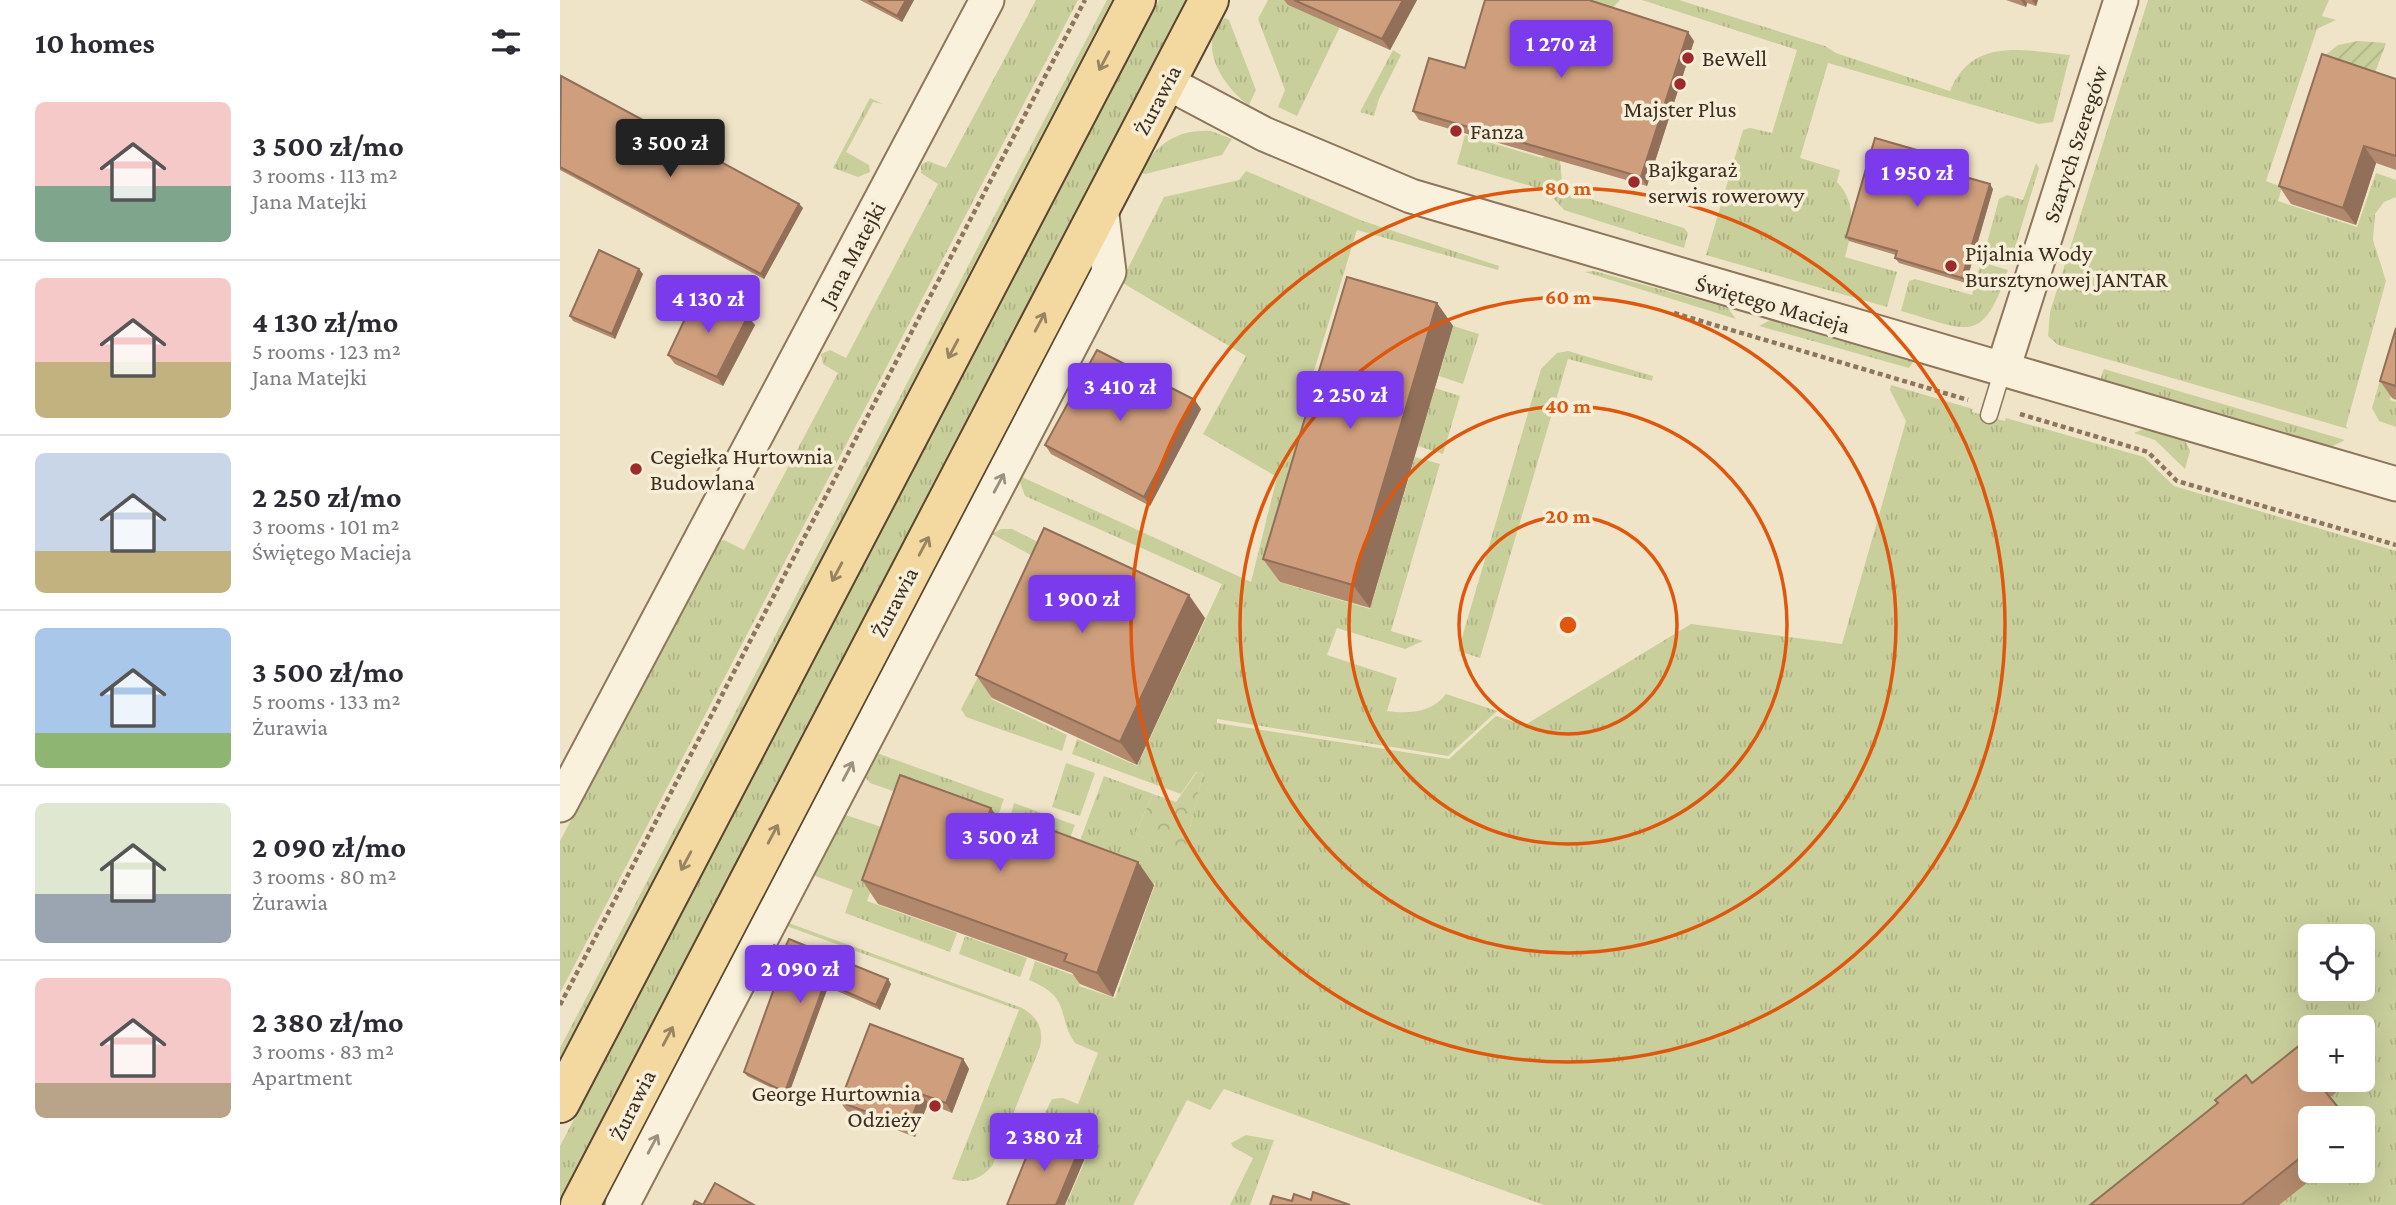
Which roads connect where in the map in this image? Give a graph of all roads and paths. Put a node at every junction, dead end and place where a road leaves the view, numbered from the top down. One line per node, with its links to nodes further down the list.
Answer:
1 (986, 0): 13 (street, Jana Matejki)
2 (1085, 0): 14 (path)
3 (1136, 0): 15 (main road, one-way to 15)
4 (2121, 0): 8 (street, Szarych Szeregów)
5 (1212, 7): 6 (main road, Żurawia)
6 (1166, 82): 7 (main road, Żurawia); 8 (street, Świętego Macieja)
7 (1101, 207): 16 (main road, Żurawia, one-way to 7); 17 (street, one-way to 7)
8 (2003, 369): 10 (lane); 11 (street, Świętego Macieja)
9 (2010, 411): 12 (path)
10 (1989, 415)
11 (2396, 484)
12 (2396, 545)
13 (560, 805)
14 (560, 1005)
15 (560, 1103)
16 (580, 1205)
17 (621, 1205)

